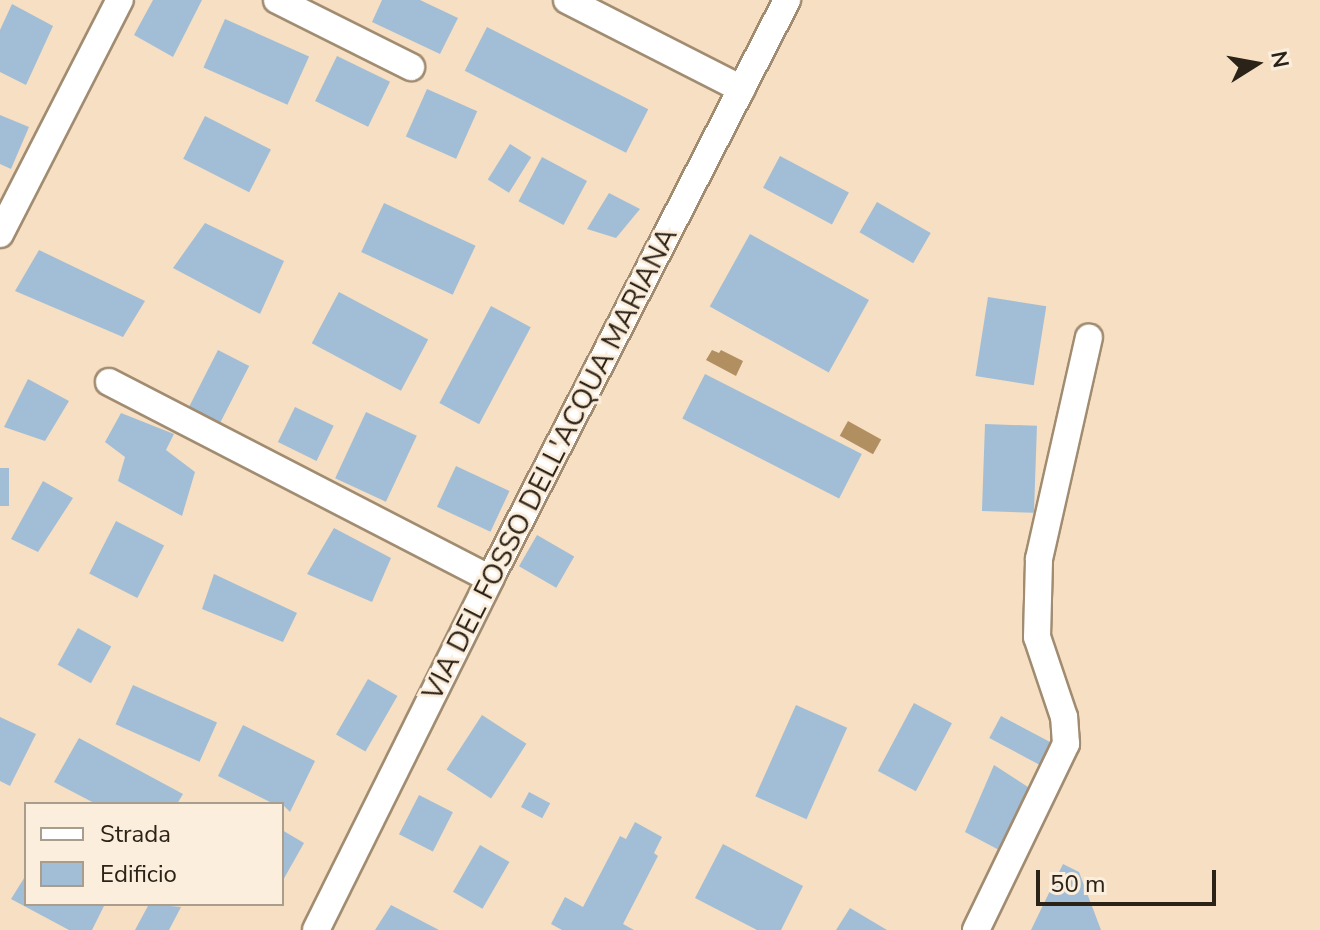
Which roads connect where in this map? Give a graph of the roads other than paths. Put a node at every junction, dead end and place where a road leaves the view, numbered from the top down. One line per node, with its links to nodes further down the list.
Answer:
1 (120, 0): 7 (street)
2 (277, 0): 5 (street)
3 (567, 0): 6 (street)
4 (787, 0): 6 (street, VIA DEL FOSSO DELL'ACQUA MARIANA)
5 (411, 67)
6 (742, 89): 10 (street, VIA DEL FOSSO DELL'ACQUA MARIANA)
7 (0, 234)
8 (1089, 338): 12 (street)
9 (109, 382): 10 (street)
10 (490, 579): 11 (street, VIA DEL FOSSO DELL'ACQUA MARIANA)
11 (316, 930)
12 (976, 930)

